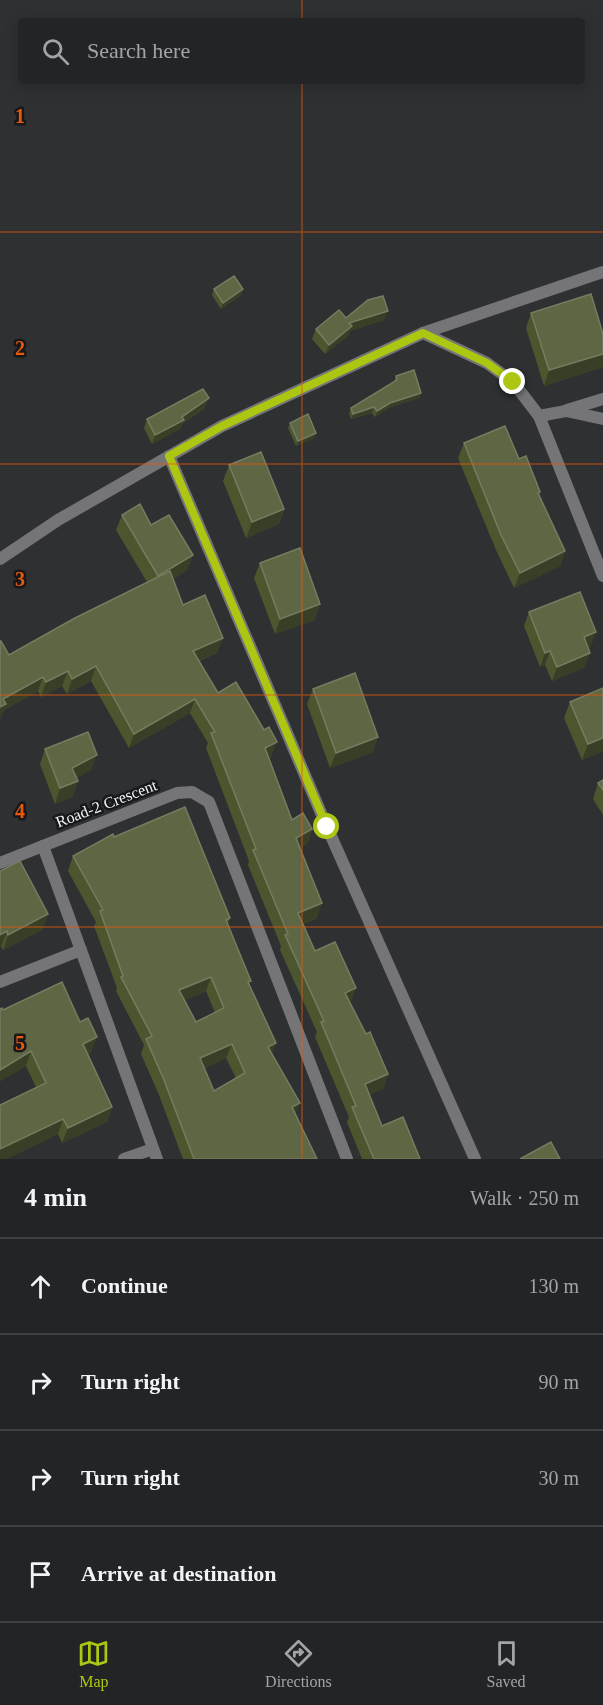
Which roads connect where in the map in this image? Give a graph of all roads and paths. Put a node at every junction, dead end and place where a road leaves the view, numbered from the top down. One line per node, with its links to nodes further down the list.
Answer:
1 (603, 272): 2 (street)
2 (423, 333): 5 (street); 7 (street)
3 (603, 399): 4 (street)
4 (566, 411): 5 (street); 6 (street)
5 (539, 416): 9 (street)
6 (603, 419)
7 (169, 456): 8 (street); 17 (street)
8 (0, 559)
9 (603, 576)
10 (43, 846): 11 (street, Road-2 Crescent); 12 (street); 16 (street, Road-2 Crescent)
11 (0, 863)
12 (81, 950): 13 (street); 14 (street)
13 (0, 982)
14 (155, 1154): 15 (street)
15 (124, 1159)
16 (347, 1159)
17 (475, 1159)

